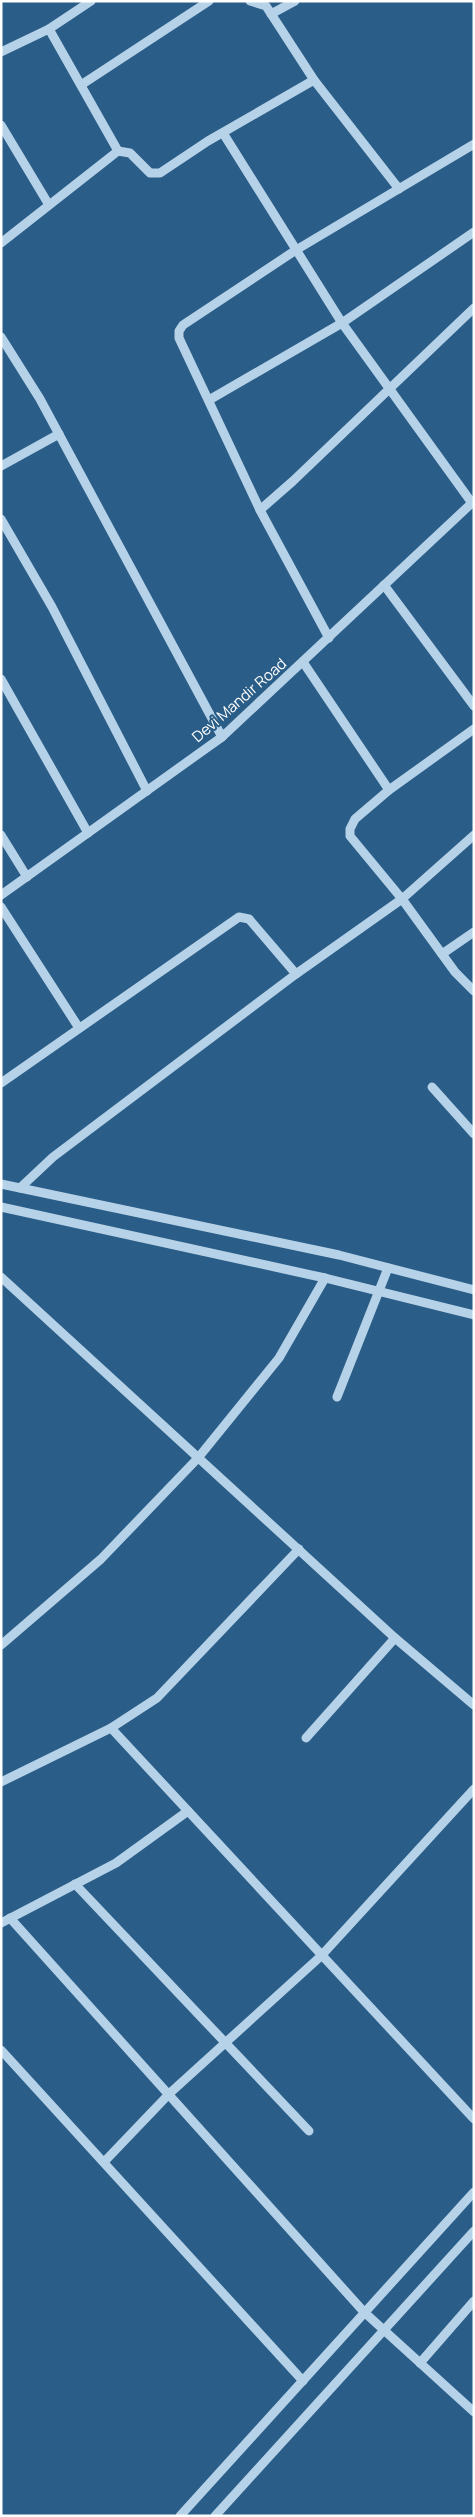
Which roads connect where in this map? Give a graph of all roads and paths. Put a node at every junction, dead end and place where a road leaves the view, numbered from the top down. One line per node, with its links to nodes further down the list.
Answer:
1 (91, 1): 6 (street)
2 (210, 1): 9 (street)
3 (250, 1): 5 (street)
4 (295, 1): 5 (street)
5 (271, 14): 8 (street)
6 (49, 29): 7 (street); 9 (street)
7 (1, 52)
8 (314, 80): 11 (street); 14 (street)
9 (81, 85): 13 (street)
10 (1, 125): 15 (street)
11 (223, 133): 13 (street); 18 (street)
12 (474, 144): 14 (street)
13 (118, 151): 15 (street)
14 (399, 189): 18 (street)
15 (49, 205): 17 (street)
16 (474, 232): 20 (street)
17 (1, 243)
18 (296, 250): 20 (street); 23 (street)
19 (474, 308): 22 (street)
20 (342, 323): 22 (street); 23 (street)
21 (1, 337): 24 (street)
22 (389, 390): 26 (street); 27 (street)
23 (209, 400): 27 (street)
24 (59, 434): 25 (street); 35 (street)
25 (1, 466)
26 (473, 502): 29 (street, Devi Mandir Road)
27 (260, 510): 30 (street)
28 (1, 519): 37 (street)
29 (384, 585): 30 (street, Devi Mandir Road); 33 (street)
30 (329, 638): 31 (street, Devi Mandir Road)
31 (303, 662): 35 (street, Devi Mandir Road); 36 (street)
32 (1, 679): 38 (street)
33 (474, 706)
34 (474, 729): 36 (street)
35 (222, 737): 37 (street, Devi Mandir Road)
36 (389, 790): 43 (street)
37 (147, 791): 38 (street, Devi Mandir Road)
38 (88, 833): 41 (street, Devi Mandir Road)
39 (1, 835): 41 (street)
40 (474, 835): 43 (street)
41 (27, 877): 42 (street, Devi Mandir Road)
42 (1, 895)
43 (402, 899): 46 (street); 47 (street)
44 (1, 907): 49 (street)
45 (474, 932): 46 (street)
46 (442, 954): 48 (street)
47 (296, 974): 49 (street); 54 (street)
48 (474, 991)
49 (79, 1028): 50 (street)
50 (1, 1083)
51 (432, 1087): 52 (street)
52 (474, 1134)
53 (1, 1184): 54 (street)
54 (20, 1188): 56 (street)
55 (1, 1207): 58 (street)
56 (388, 1268): 59 (street); 60 (street)
57 (1, 1277): 63 (street)
58 (325, 1278): 60 (street); 63 (street)
59 (474, 1290)
60 (379, 1291): 61 (street); 62 (street)
61 (474, 1315)
62 (337, 1397)
63 (198, 1458): 64 (street); 66 (street)
64 (299, 1549): 65 (street); 68 (street)
65 (395, 1638): 67 (street); 69 (street)
66 (1, 1645)
67 (474, 1705)
68 (111, 1728): 70 (street); 72 (street)
69 (306, 1738)
70 (1, 1782)
71 (474, 1789): 76 (street)
72 (188, 1811): 73 (street); 76 (street)
73 (75, 1884): 74 (street); 77 (street)
74 (10, 1918): 75 (street); 79 (street)
75 (1, 1923)
76 (320, 1956): 77 (street); 80 (street)
77 (227, 2043): 79 (street); 81 (street)
78 (1, 2050): 82 (street)
79 (170, 2093): 82 (street); 86 (street)
80 (474, 2119)
81 (309, 2131)
82 (104, 2162): 89 (street)
83 (474, 2192): 86 (street)
84 (474, 2232): 87 (street)
85 (474, 2301): 88 (street)
86 (364, 2312): 87 (street); 89 (street)
87 (383, 2330): 88 (street); 92 (street)
88 (420, 2363): 90 (street)
89 (303, 2381): 91 (street)
90 (474, 2412)
91 (180, 2516)
92 (215, 2516)

